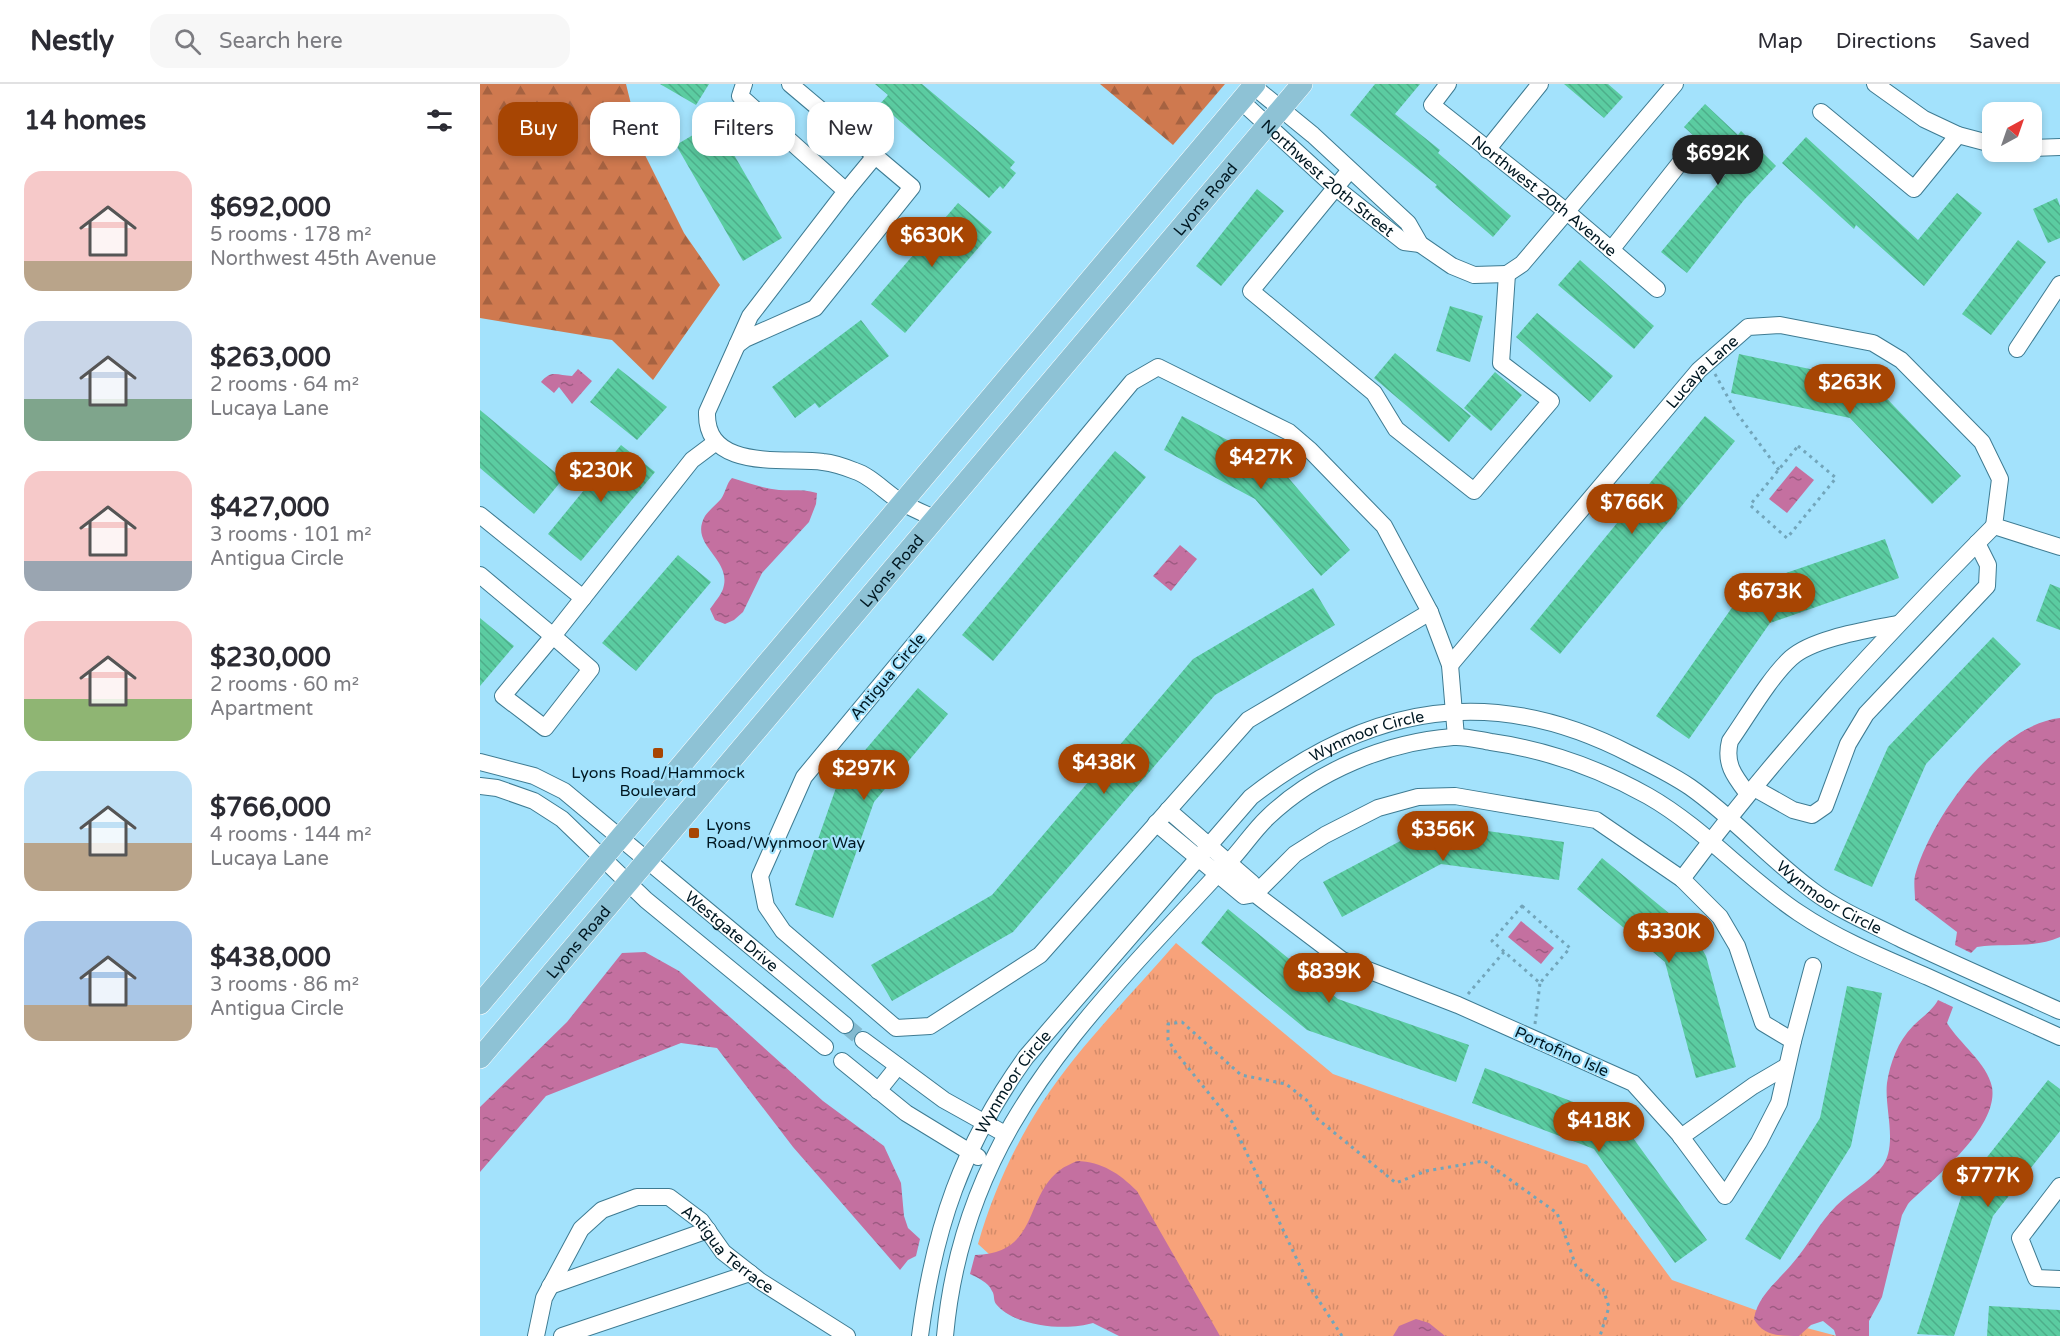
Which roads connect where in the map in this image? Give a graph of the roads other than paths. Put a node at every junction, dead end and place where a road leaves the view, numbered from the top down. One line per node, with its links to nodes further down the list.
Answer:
1 (744, 84): 21 (street)
2 (790, 84): 9 (street)
3 (1302, 84): 11 (main road, Lyons Road)
4 (1448, 84): 16 (street, Northwest 20th Avenue)
5 (1540, 84): 16 (street)
6 (1675, 84): 22 (street)
7 (1875, 84): 12 (street)
8 (1250, 90): 11 (street, Northwest 20th Street); 31 (main road, Lyons Road)
9 (811, 102)
10 (1821, 112): 12 (street)
11 (1274, 116): 19 (street, Northwest 20th Street); 20 (street, Northwest 20th Street); 33 (main road, Lyons Road)
12 (1958, 135): 13 (street)
13 (1982, 141)
14 (2060, 147): 15 (street)
15 (2042, 148)
16 (1487, 150): 22 (street, Northwest 20th Avenue)
17 (1687, 154): 24 (street)
18 (875, 156): 21 (street); 28 (street)
19 (1350, 170): 20 (street); 23 (street, Northwest 20th Street)
20 (1336, 188): 23 (street, Northwest 20th Street); 25 (street)
21 (846, 191): 28 (street)
22 (1567, 212): 24 (street, Northwest 20th Avenue); 25 (street)
23 (1420, 244): 25 (street, Northwest 20th Street)
24 (1611, 250): 27 (street, Northwest 20th Avenue)
25 (1507, 274)
26 (2060, 285): 29 (street)
27 (1657, 289)
28 (737, 346): 30 (street)
29 (2017, 349)
30 (716, 442): 31 (street); 38 (street)
31 (901, 502): 33 (street); 51 (main road, Lyons Road)
32 (480, 515): 38 (street)
33 (934, 518): 56 (main road, Lyons Road)
34 (1994, 526): 35 (street); 36 (street); 42 (street, Lucaya Lane)
35 (1977, 543): 40 (street); 47 (street)
36 (2060, 547)
37 (480, 575): 41 (street)
38 (583, 598): 41 (street)
39 (1430, 612): 42 (street, Antigua Circle); 48 (street, Antigua Circle); 50 (street, Antigua Circle)
40 (1897, 624): 47 (street); 47 (street)
41 (553, 636): 41 (street)
42 (1450, 665): 43 (street, Antigua Circle)
43 (1461, 711): 44 (street, Antigua Circle); 49 (street, Wynmoor Circle); 53 (street, Wynmoor Circle)
44 (1462, 738): 52 (street, Wynmoor Circle); 57 (street, Wynmoor Circle)
45 (480, 762): 51 (street, Westgate Drive)
46 (480, 786): 54 (street, Westgate Drive)
47 (1751, 791): 49 (street)
48 (1168, 810): 50 (street, Antigua Circle); 53 (street)
49 (1728, 819): 52 (street); 64 (street, Wynmoor Circle)
50 (1156, 823): 55 (street)
51 (619, 837): 54 (main road, Lyons Road); 56 (street, Westgate Drive)
52 (1710, 841): 59 (street); 66 (street, Wynmoor Circle)
53 (1210, 845): 55 (street, Wynmoor Circle); 57 (street)
54 (603, 858): 60 (street, Westgate Drive); 63 (main road, Lyons Road)
55 (1198, 858): 58 (street); 75 (street, Wynmoor Circle)
56 (647, 859): 60 (main road, Lyons Road); 65 (street, Westgate Drive)
57 (1230, 862): 58 (street, Wynmoor Circle); 61 (street, Portofino Isle)
58 (1217, 875): 61 (street, Portofino Isle); 76 (street, Wynmoor Circle)
59 (1682, 879): 61 (street); 68 (street)
60 (626, 883): 69 (street, Westgate Drive); 70 (main road, Lyons Road)
61 (1255, 894): 77 (street, Portofino Isle)
62 (1813, 966): 68 (street, Portofino Isle)
63 (480, 1004)
64 (2060, 1011)
65 (844, 1025)
66 (2060, 1037)
67 (863, 1040): 72 (street)
68 (1793, 1041): 73 (street, Portofino Isle)
69 (825, 1047)
70 (480, 1059)
71 (842, 1061): 74 (street)
72 (898, 1066): 74 (street); 75 (street)
73 (1787, 1066): 77 (street); 77 (street, Portofino Isle)
74 (878, 1091): 78 (street)
75 (983, 1122): 76 (street); 78 (street, Wynmoor Circle)
76 (1005, 1134): 79 (street, Wynmoor Circle)
77 (1681, 1137)
78 (969, 1153): 79 (street); 88 (street, Wynmoor Circle)
79 (990, 1163): 89 (street, Wynmoor Circle)
80 (2060, 1186): 83 (street)
81 (708, 1230): 82 (street, Antigua Terrace); 84 (street); 84 (street, Antigua Terrace)
82 (750, 1273): 85 (street, Antigua Terrace); 87 (street)
83 (2060, 1279)
84 (550, 1286): 86 (street, Antigua Terrace)
85 (838, 1335)
86 (536, 1336)
87 (562, 1336)
88 (920, 1336)
89 (945, 1336)

